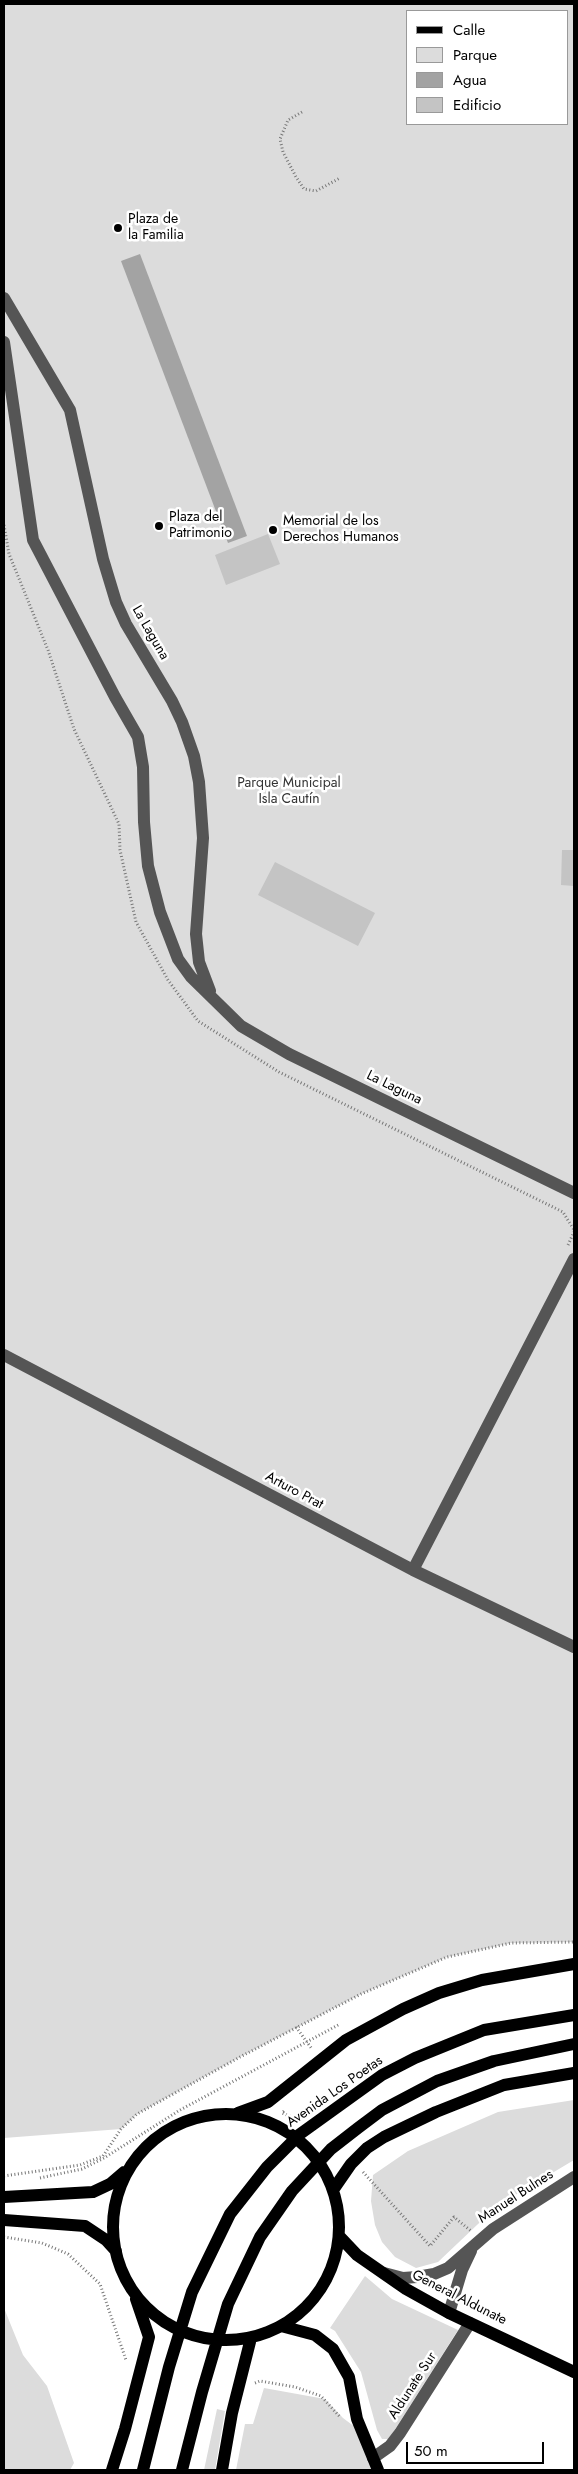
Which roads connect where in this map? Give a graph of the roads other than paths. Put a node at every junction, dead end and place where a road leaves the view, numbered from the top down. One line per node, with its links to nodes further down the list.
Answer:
1 (4, 298): 3 (street, La Laguna)
2 (4, 342): 3 (street, La Laguna)
3 (212, 995): 4 (street, La Laguna)
4 (574, 1193)
5 (570, 1254): 7 (street)
6 (4, 1356): 7 (street, Arturo Prat)
7 (413, 1570): 8 (street, Arturo Prat)
8 (574, 1647)
9 (574, 1964): 13 (main road)
10 (574, 2014): 31 (main road, Avenida Los Poetas)
11 (574, 2044): 32 (main road)
12 (574, 2073): 16 (main road)
13 (237, 2113): 14 (main road); 16 (main road)
14 (130, 2167): 17 (main road); 21 (main road)
15 (574, 2177): 20 (street, Manuel Bulnes)
16 (333, 2190): 19 (main road)
17 (4, 2197)
18 (4, 2220): 21 (main road)
19 (339, 2236): 22 (main road, General Aldunate); 26 (main road)
20 (477, 2241): 22 (street, Manuel Bulnes); 24 (street, Manuel Bulnes)
21 (116, 2251): 23 (main road)
22 (380, 2272): 24 (main road, General Aldunate)
23 (133, 2292): 27 (main road); 30 (main road)
24 (448, 2313): 25 (main road, General Aldunate)
25 (470, 2323): 28 (main road, General Aldunate); 29 (street, Aldunate Sur)
26 (281, 2326): 27 (main road); 29 (main road)
27 (250, 2338): 33 (main road)
28 (574, 2372)
29 (373, 2458): 34 (main road)
30 (112, 2470)
31 (143, 2470)
32 (182, 2470)
33 (222, 2470)
34 (378, 2470)

